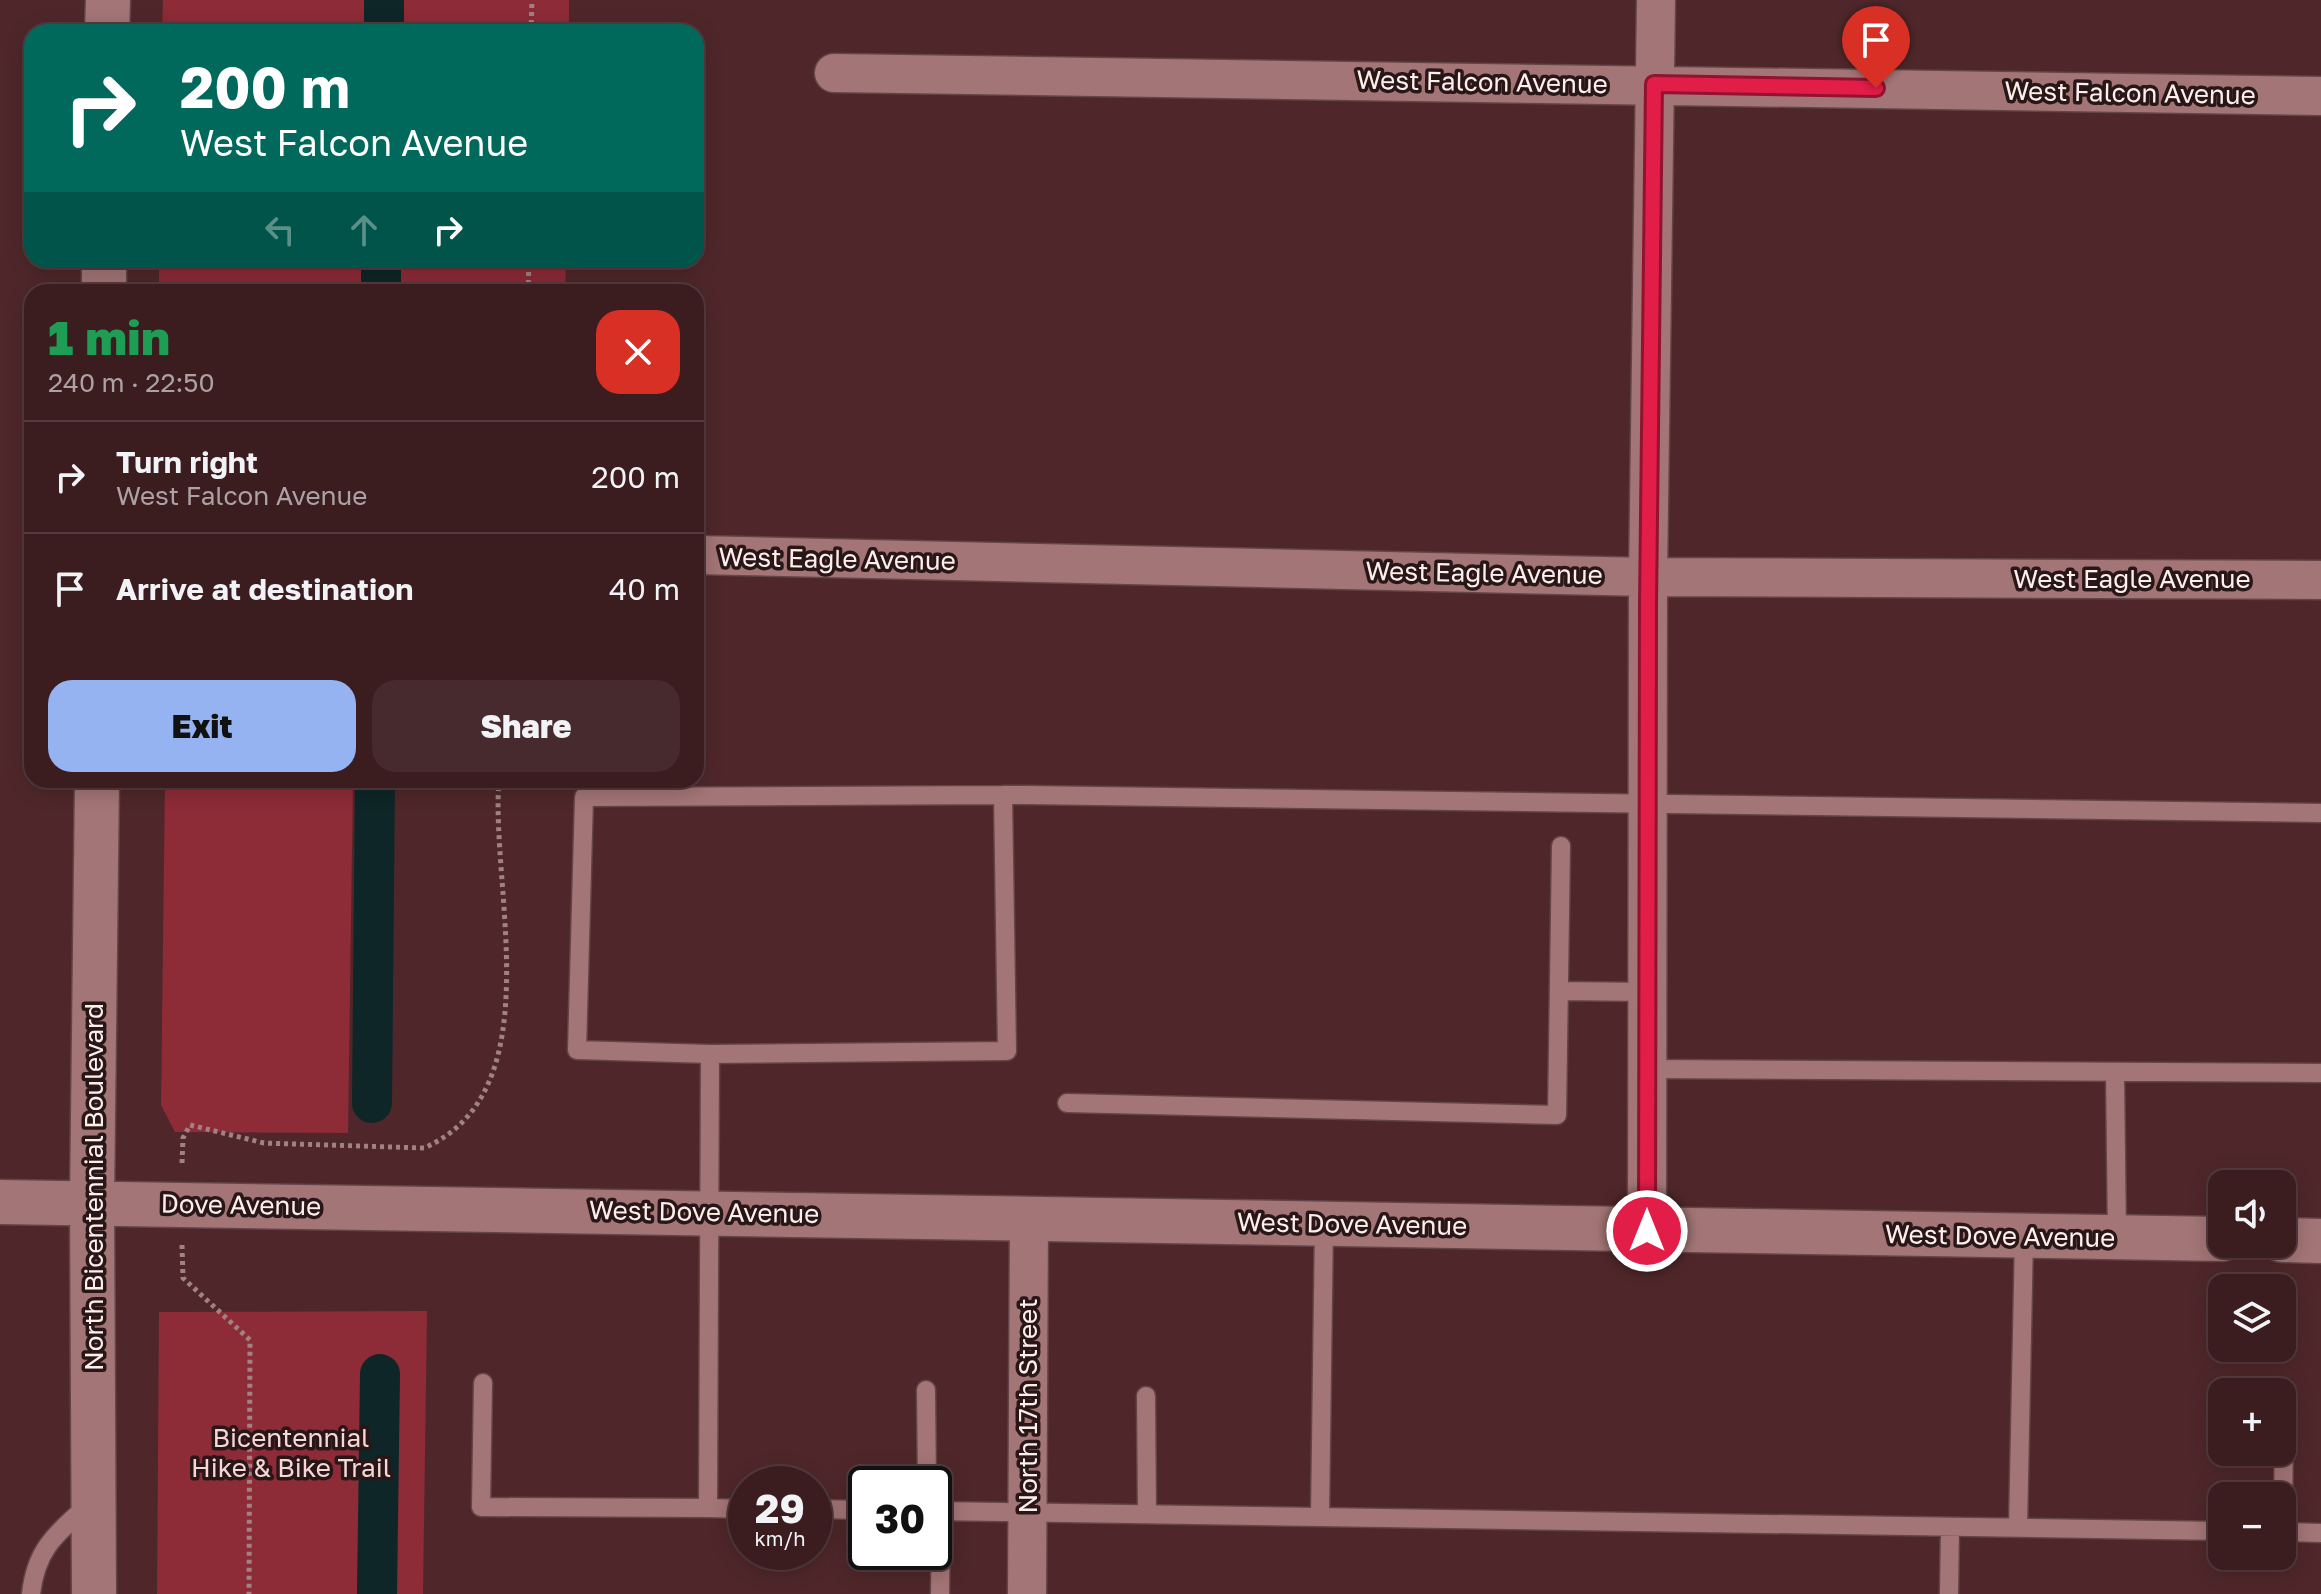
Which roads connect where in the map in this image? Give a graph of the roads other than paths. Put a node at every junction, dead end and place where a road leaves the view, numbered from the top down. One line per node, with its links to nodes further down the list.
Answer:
1 (108, 0): 3 (main road)
2 (1656, 0): 5 (street)
3 (107, 24)
4 (834, 73): 5 (street, West Falcon Avenue)
5 (1654, 84): 6 (street, West Falcon Avenue); 8 (street)
6 (2321, 96)
7 (704, 555): 8 (street, West Eagle Avenue)
8 (1648, 577): 9 (street, West Eagle Avenue); 12 (street)
9 (2321, 580)
10 (97, 788): 23 (main road, North Bicentennial Boulevard)
11 (1003, 795): 12 (lane); 17 (lane); 17 (lane)
12 (1647, 805): 13 (lane); 16 (street)
13 (2321, 813)
14 (1561, 846): 15 (lane)
15 (1559, 991): 16 (lane); 21 (lane)
16 (1647, 992): 18 (street)
17 (710, 1054): 25 (lane)
18 (1647, 1069): 19 (lane); 28 (street)
19 (2115, 1073): 20 (lane); 30 (lane)
20 (2321, 1073)
21 (1067, 1103)
22 (0, 1202): 23 (main road, Dove Avenue)
23 (92, 1203): 24 (main road, Dove Avenue); 38 (main road, North Bicentennial Boulevard)
24 (482, 1209): 25 (main road, West Dove Avenue)
25 (710, 1212): 26 (main road, West Dove Avenue); 39 (lane)
26 (1029, 1217): 27 (main road, West Dove Avenue); 42 (street, North 17th Street)
27 (1324, 1223): 28 (main road, West Dove Avenue); 44 (lane)
28 (1647, 1231): 29 (main road, West Dove Avenue)
29 (2024, 1236): 30 (main road, West Dove Avenue); 46 (lane)
30 (2117, 1237): 31 (main road, West Dove Avenue)
31 (2208, 1239)
32 (2296, 1240): 33 (main road)
33 (2321, 1241)
34 (483, 1383): 39 (lane)
35 (926, 1390): 37 (lane)
36 (1146, 1396): 43 (lane)
37 (927, 1466)
38 (93, 1501): 51 (lane); 52 (main road, North Bicentennial Boulevard)
39 (708, 1508): 40 (lane)
40 (728, 1509)
41 (952, 1511): 42 (lane)
42 (1028, 1512): 43 (lane); 54 (street, North 17th Street)
43 (1147, 1513): 44 (lane)
44 (1320, 1516): 45 (lane)
45 (1950, 1527): 46 (lane); 55 (lane)
46 (2018, 1528): 47 (lane)
47 (2208, 1531)
48 (2296, 1532): 49 (lane)
49 (2321, 1533)
50 (939, 1570): 53 (lane)
51 (31, 1594)
52 (94, 1594)
53 (940, 1594)
54 (1027, 1594)
55 (1949, 1594)

